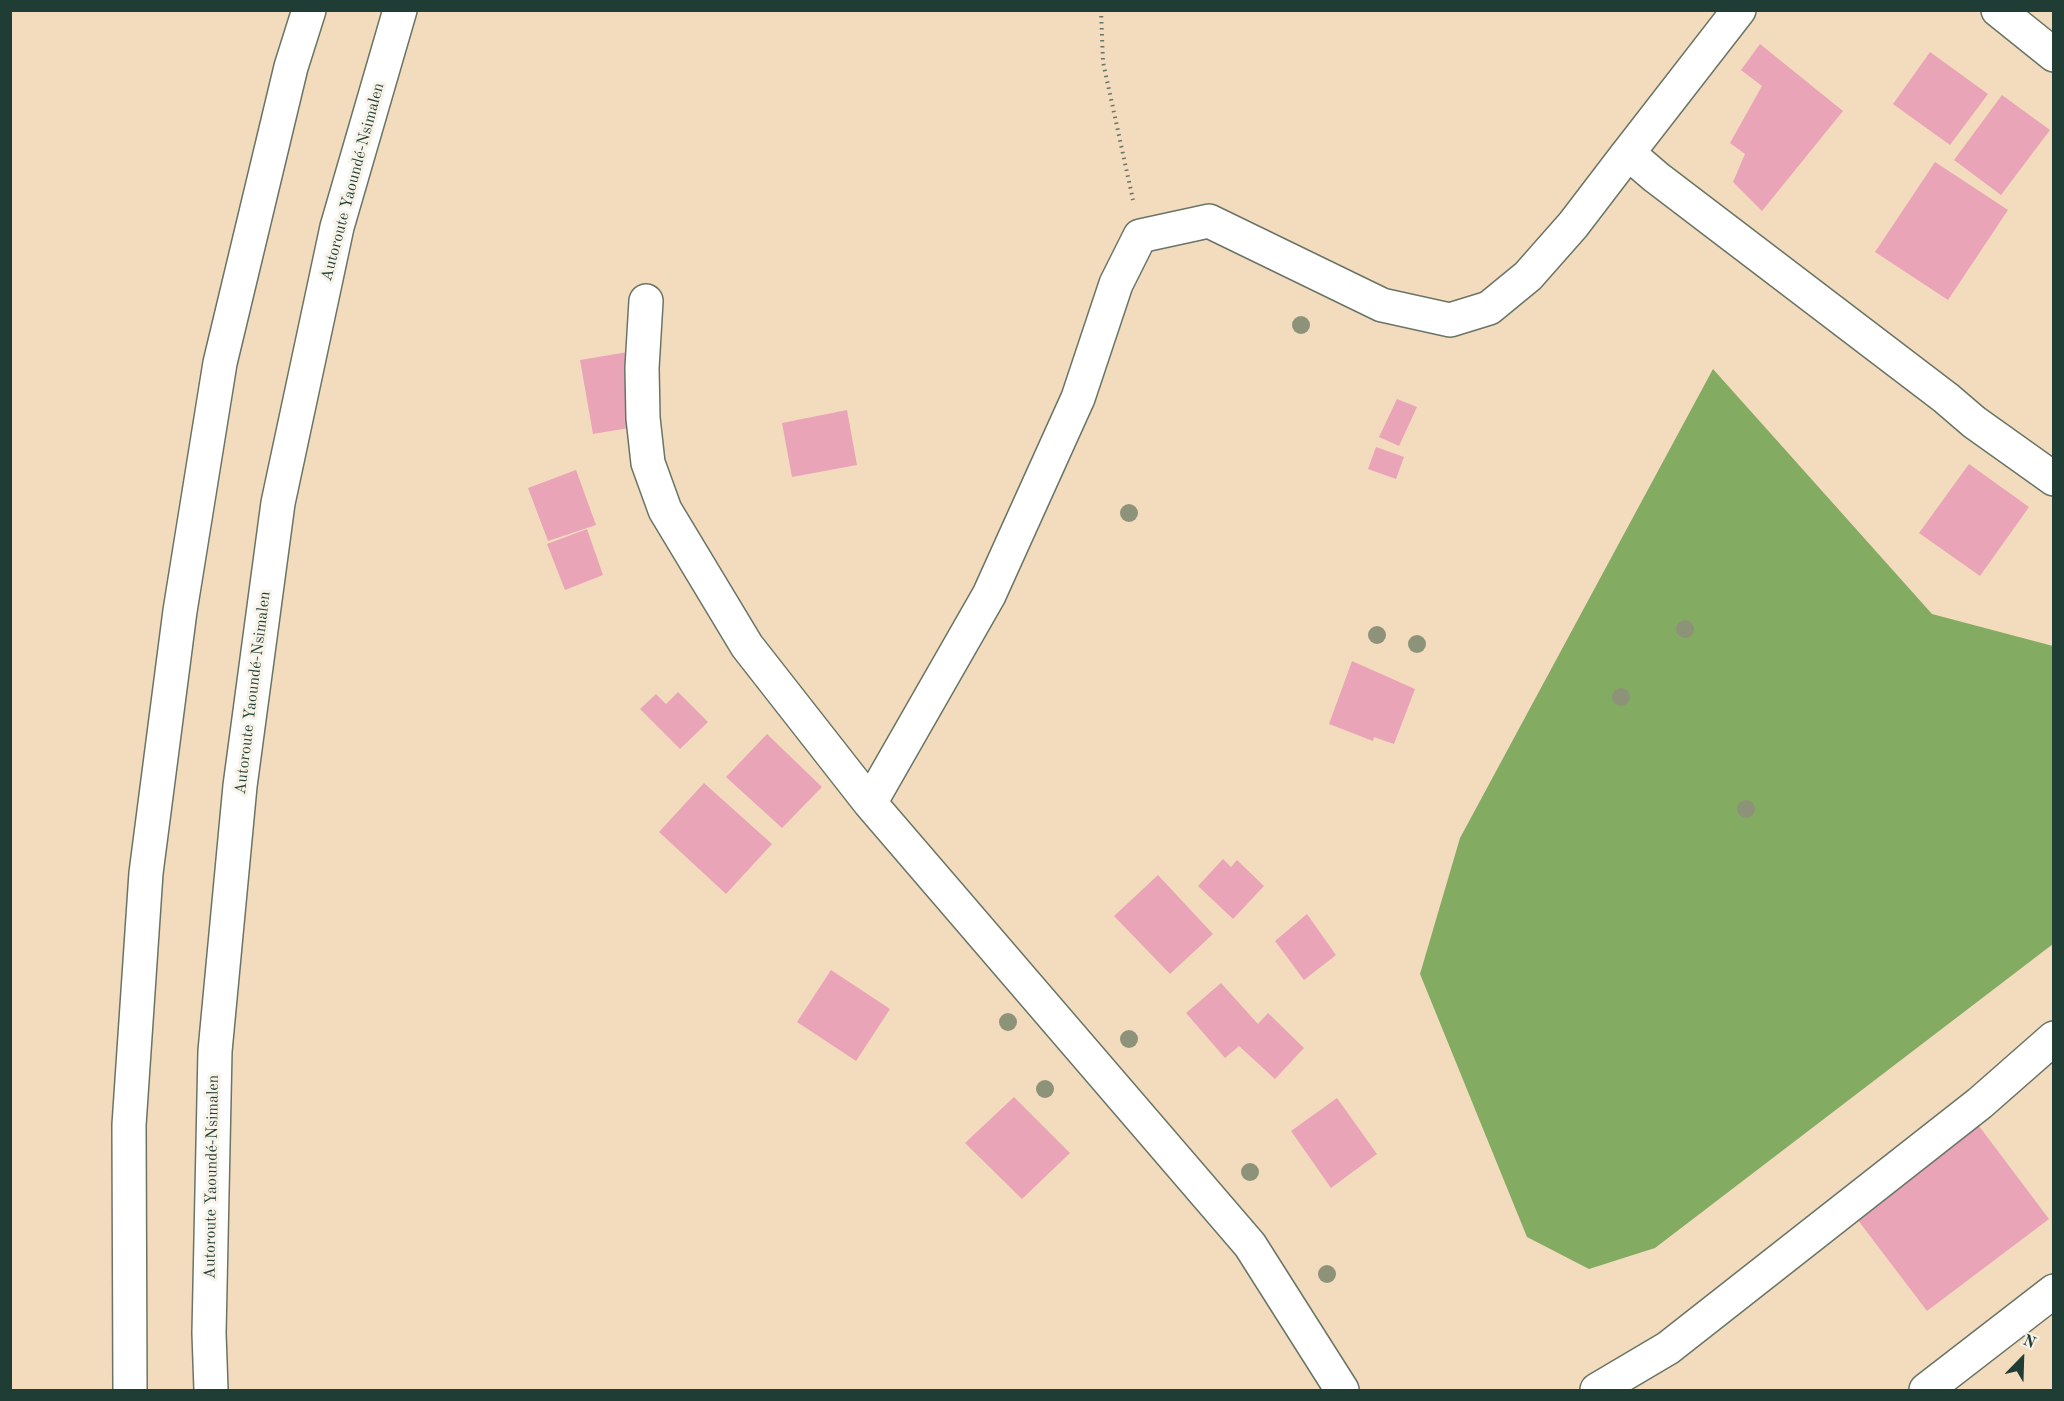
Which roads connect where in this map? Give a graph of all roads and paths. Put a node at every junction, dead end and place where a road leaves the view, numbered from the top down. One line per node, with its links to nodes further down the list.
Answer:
1 (309, 10): 14 (main road)
2 (400, 10): 15 (main road, Autoroute Yaoundé-Nsimalen)
3 (1101, 10): 8 (path)
4 (1739, 10): 7 (main road)
5 (1998, 10): 6 (main road)
6 (2054, 55)
7 (1628, 153): 8 (main road); 10 (main road)
8 (1140, 236): 11 (main road)
9 (646, 301): 11 (main road)
10 (2054, 479)
11 (870, 803): 16 (main road)
12 (2054, 1038): 17 (main road)
13 (2054, 1291): 18 (main road)
14 (130, 1390)
15 (211, 1390)
16 (1342, 1390)
17 (1598, 1390)
18 (1926, 1390)

